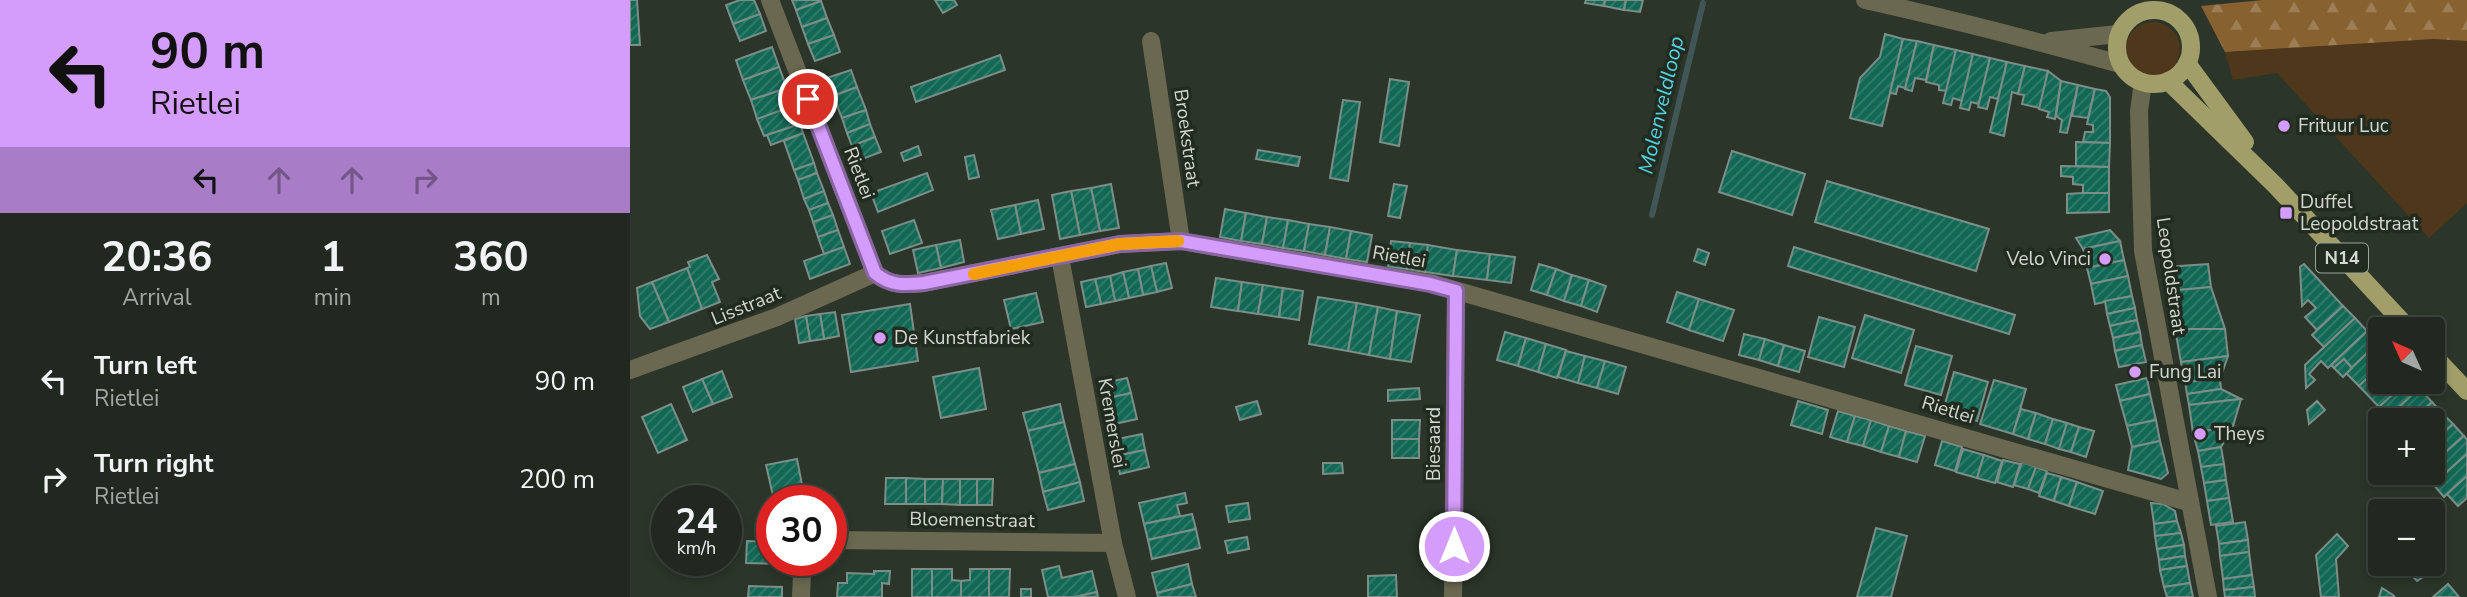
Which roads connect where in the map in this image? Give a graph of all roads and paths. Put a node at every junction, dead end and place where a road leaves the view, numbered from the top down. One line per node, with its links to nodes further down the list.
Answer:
1 (770, 0): 16 (street, Rietlei)
2 (1865, 0): 3 (street)
3 (1897, 4): 8 (street)
4 (2157, 5): 5 (main road); 9 (main road)
5 (2136, 7): 6 (main road)
6 (2119, 34): 8 (street); 10 (main road)
7 (1152, 41): 14 (street, Broekstraat)
8 (2044, 41): 10 (street)
9 (2187, 63): 11 (main road); 13 (main road, N14)
10 (2120, 64): 12 (main road)
11 (2168, 81): 12 (main road); 13 (main road, N14)
12 (2143, 82): 22 (street, Leopoldstraat)
13 (2276, 186): 18 (main road, N14)
14 (1181, 241): 15 (street, Rietlei); 17 (street, Rietlei)
15 (1060, 257): 16 (street, Rietlei); 24 (street, Kremerslei)
16 (875, 273): 20 (street, Lisstraat)
17 (1456, 291): 22 (street, Rietlei); 28 (street, Biesaard)
18 (2398, 317)
19 (2445, 368): 21 (main road)
20 (630, 370)
21 (2467, 391)
22 (2188, 502): 29 (street, Leopoldstraat)
23 (847, 540): 24 (street, Bloemenstraat)
24 (1113, 542): 27 (street, Kremerslei)
25 (802, 576): 26 (street)
26 (801, 597)
27 (1126, 597)
28 (1454, 597)
29 (2208, 597)

